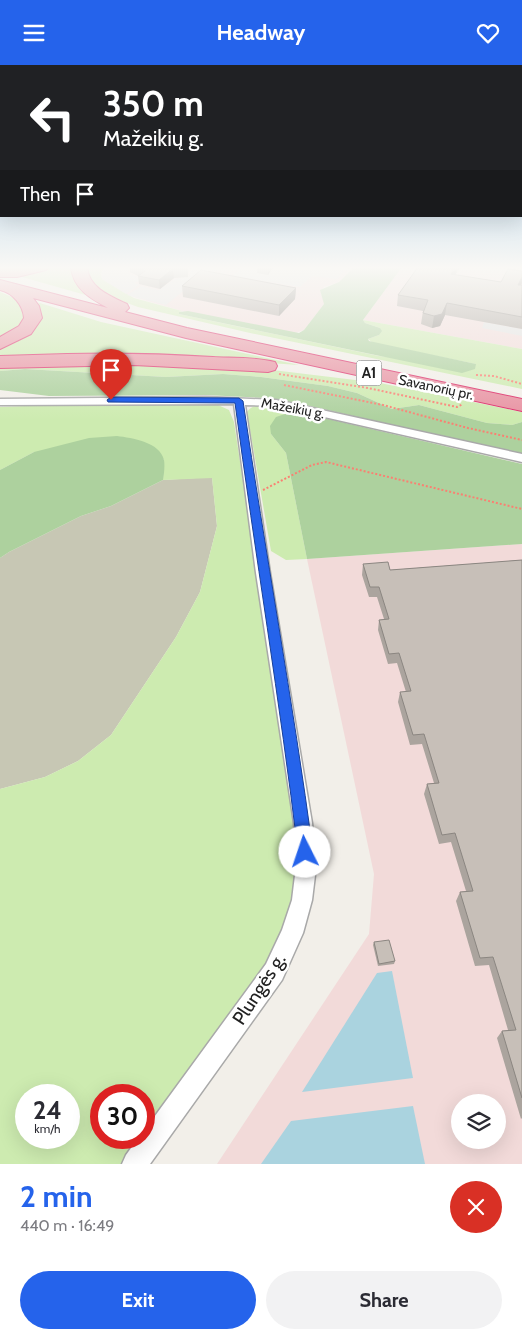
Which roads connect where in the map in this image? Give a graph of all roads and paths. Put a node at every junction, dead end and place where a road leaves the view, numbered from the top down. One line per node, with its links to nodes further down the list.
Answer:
1 (33, 318): 4 (highway)
2 (132, 318): 9 (highway, Savanorių pr. / A1)
3 (162, 318): 10 (highway, Savanorių pr. / A1)
4 (0, 344)
5 (0, 362): 9 (highway)
6 (476, 375): 7 (path)
7 (522, 384)
8 (284, 385): 14 (path)
9 (468, 394): 13 (highway, Savanorių pr. / A1)
10 (522, 395)
11 (239, 401): 12 (street, Mažeikių g.); 15 (street, Mažeikių g.); 16 (street, Plungės g.)
12 (0, 402)
13 (522, 405)
14 (522, 440)
15 (522, 458)
16 (252, 495): 17 (path); 18 (street, Plungės g.)
17 (522, 509)
18 (135, 1164)

